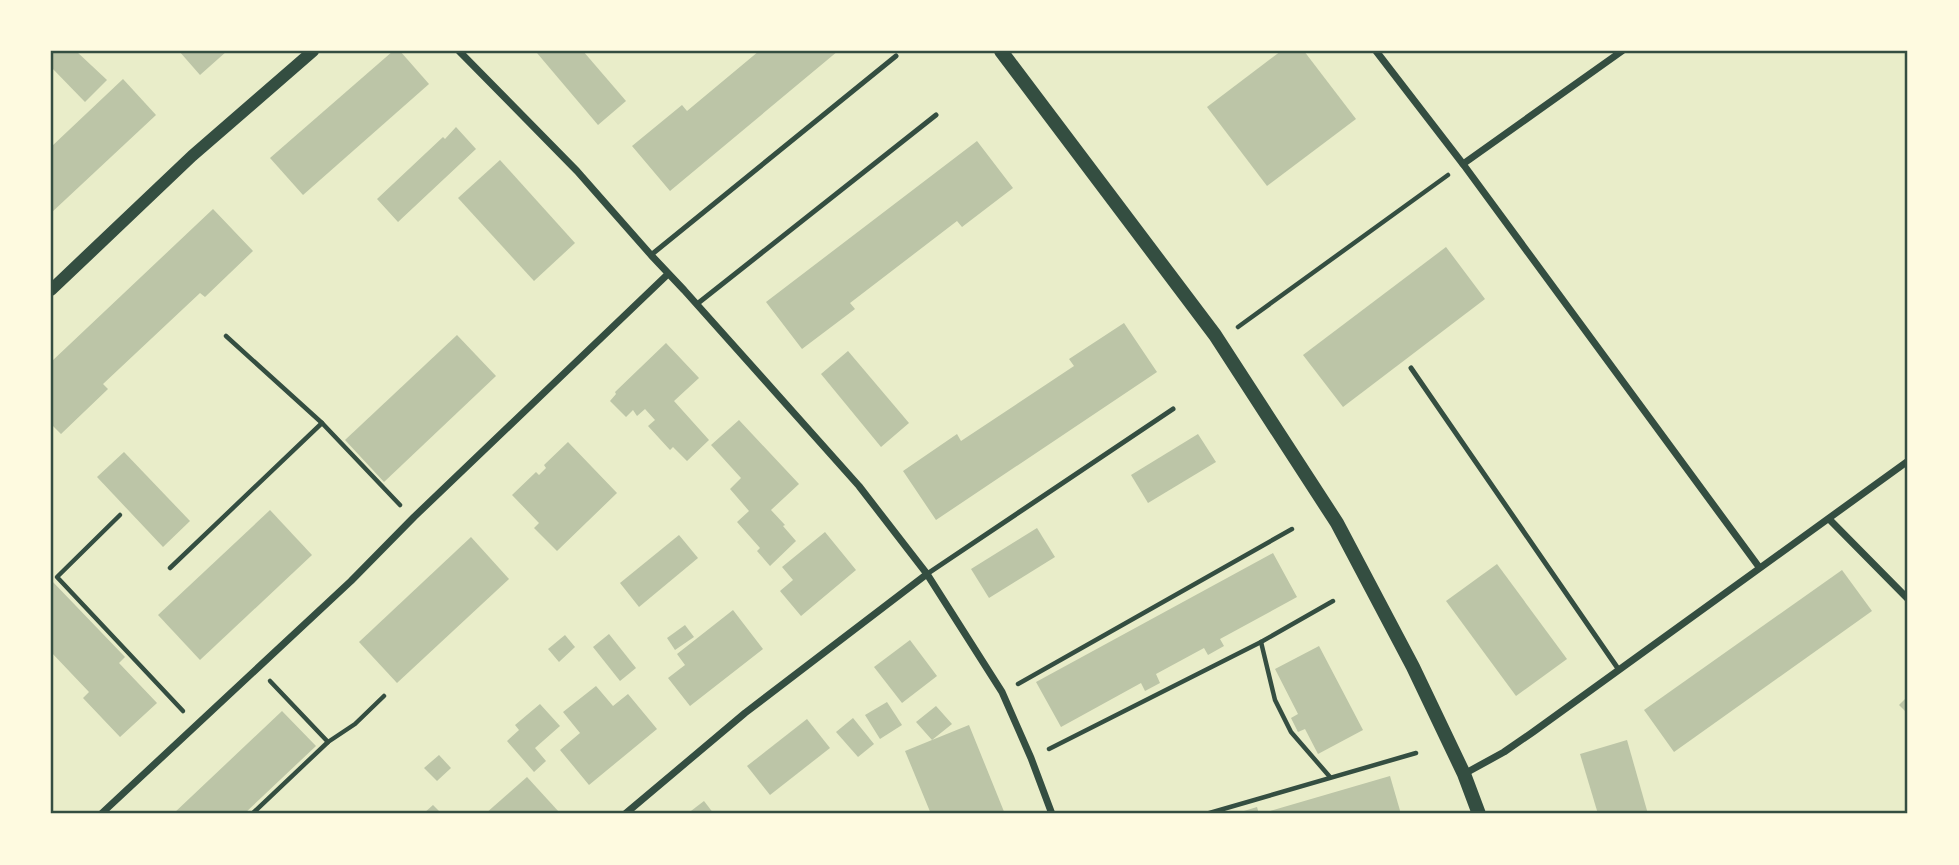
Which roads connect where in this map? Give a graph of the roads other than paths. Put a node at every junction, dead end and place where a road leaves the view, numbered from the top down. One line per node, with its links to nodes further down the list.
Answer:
1 (313, 51): 11 (street)
2 (460, 51): 9 (street)
3 (1001, 51): 21 (main road)
4 (1376, 51): 8 (street)
5 (1622, 51): 8 (street)
6 (896, 56): 9 (lane)
7 (936, 115): 12 (lane)
8 (1463, 164): 17 (street)
9 (651, 255): 10 (street)
10 (668, 274): 12 (street); 22 (street)
11 (51, 290)
12 (697, 304): 18 (street)
13 (1411, 368): 20 (lane)
14 (1173, 409): 18 (lane)
15 (1908, 461): 16 (street)
16 (1829, 519): 17 (street); 19 (street)
17 (1759, 567): 20 (street)
18 (928, 574): 23 (street); 24 (street)
19 (1908, 598)
20 (1619, 670): 21 (street)
21 (1464, 774): 25 (main road)
22 (102, 814)
23 (625, 814)
24 (1052, 814)
25 (1479, 814)

